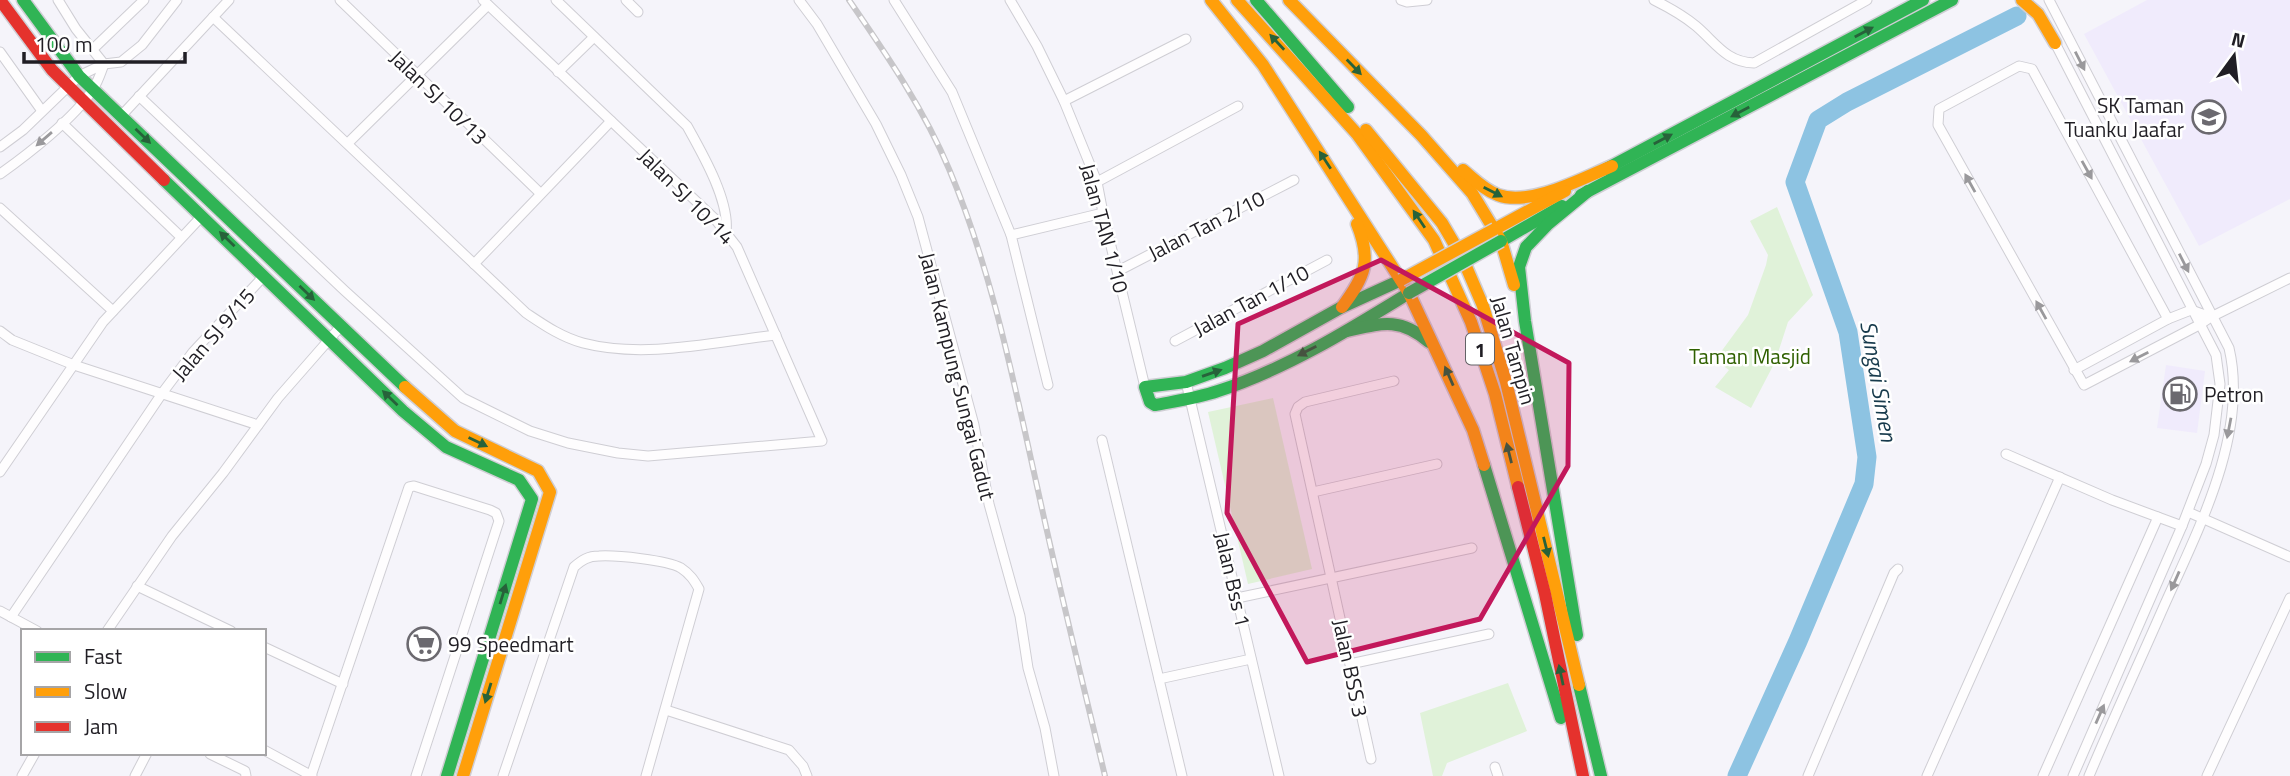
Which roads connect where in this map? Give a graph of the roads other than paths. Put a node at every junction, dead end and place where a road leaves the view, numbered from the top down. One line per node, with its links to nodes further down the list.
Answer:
1 (0, 0): 38 (main road)
2 (23, 0): 36 (main road)
3 (58, 0): 32 (street)
4 (144, 0): 32 (street)
5 (177, 0): 34 (street)
6 (229, 0): 28 (street)
7 (340, 0): 37 (street, Jalan SJ 10/13)
8 (556, 0): 29 (street)
9 (626, 0): 27 (street)
10 (799, 0): 142 (street, Jalan Kampung Sungai Gadut)
11 (894, 0): 63 (street)
12 (1010, 0): 43 (street, Jalan TAN 1/10)
13 (1211, 0): 56 (main road, one-way to 13)
14 (1237, 0): 131 (main road, Jalan Tampin / 1, one-way to 14)
15 (1256, 0): 125 (main road, Jalan Tampin / 1, one-way to 125)
16 (1289, 0): 49 (main road, one-way to 49)
17 (1401, 0): 18 (street)
18 (1427, 0)
19 (1655, 0): 20 (street)
20 (1867, 0)
21 (1923, 0): 39 (main road, one-way to 21)
22 (1952, 0): 39 (main road)
23 (2022, 0): 31 (main road)
24 (2032, 0): 31 (street)
25 (2049, 0): 76 (street, one-way to 76)
26 (485, 2): 35 (street, Jalan SJ 10/14); 37 (street)
27 (638, 12)
28 (213, 16): 41 (street); 50 (street)
29 (594, 37): 35 (street); 62 (street)
30 (1186, 38): 43 (street)
31 (2055, 43): 74 (street)
32 (93, 49): 34 (street)
33 (0, 52): 45 (street)
34 (104, 64): 36 (street); 40 (street)
35 (558, 72): 47 (street, Jalan SJ 10/14)
36 (79, 76): 38 (street); 40 (main road)
37 (417, 76): 50 (street); 58 (street, Jalan SJ 10/13)
38 (67, 86): 42 (main road); 45 (street)
39 (1773, 87): 52 (main road, one-way to 39); 57 (main road, one-way to 57)
40 (93, 89): 42 (street); 46 (main road)
41 (139, 96): 46 (street); 83 (street, Jalan SJ 10/14)
42 (84, 101): 48 (street); 61 (main road)
43 (1064, 101): 55 (street, Jalan TAN 1/10)
44 (1238, 106): 55 (street)
45 (42, 111): 51 (street)
46 (122, 115): 80 (main road, one-way to 80)
47 (611, 121): 58 (street); 62 (street, Jalan SJ 10/14)
48 (62, 123): 53 (street, one-way to 53); 65 (street)
49 (1420, 135): 52 (main road, one-way to 52); 64 (main road)
50 (348, 143): 67 (street)
51 (0, 147)
52 (1612, 166): 64 (main road)
53 (0, 174)
54 (1294, 180): 68 (street, Jalan Tan 2/10)
55 (1097, 182): 60 (street, Jalan TAN 1/10)
56 (1339, 182): 71 (main road); 73 (main road)
57 (1588, 191): 64 (main road); 78 (main road)
58 (540, 193): 67 (street)
59 (0, 208): 75 (street)
60 (1102, 214): 63 (street); 68 (street, Jalan TAN 1/10)
61 (202, 216): 65 (street); 69 (main road, one-way to 61)
62 (726, 232): 83 (street, Jalan SJ 10/14)
63 (1012, 235): 91 (street)
64 (1498, 235): 71 (main road, bridge); 72 (main road, bridge); 78 (main road)
65 (181, 237): 75 (street)
66 (1327, 260): 85 (street, Jalan Tan 1/10)
67 (474, 264): 83 (street)
68 (1118, 271): 92 (street, Jalan TAN 1/10)
69 (264, 276): 84 (main road); 93 (street, Jalan SJ 9/15)
70 (2290, 278): 76 (street)
71 (1401, 280): 72 (main road); 73 (main road)
72 (1409, 293): 82 (main road); 86 (main road)
73 (1342, 307): 90 (main road, one-way to 73)
74 (2191, 310): 76 (street); 77 (street); 79 (street)
75 (113, 311): 87 (street)
76 (2211, 317): 79 (street); 104 (street, one-way to 104)
77 (2168, 319): 88 (street); 88 (street, one-way to 77)
78 (1525, 321): 125 (main road)
79 (2199, 325): 88 (street, one-way to 88); 102 (street)
80 (341, 326): 84 (street); 138 (main road, one-way to 138)
81 (0, 331): 87 (street)
82 (1347, 331): 86 (main road); 94 (main road, one-way to 94)
83 (776, 335)
84 (328, 339): 95 (street); 137 (main road, one-way to 84)
85 (1175, 341)
86 (1437, 352): 131 (main road, one-way to 86)
87 (74, 365): 93 (street); 99 (street)
88 (2074, 370)
89 (1394, 381): 101 (street, Jalan BSS 3)
90 (1186, 382): 92 (main road); 94 (street, Jalan Bss 1)
91 (1048, 385)
92 (1145, 387): 94 (main road)
93 (163, 392): 95 (street); 114 (street, Jalan SJ 9/15)
94 (1191, 399): 111 (street, Jalan Bss 1)
95 (258, 425): 110 (street)
96 (1102, 440): 122 (street)
97 (2006, 454): 100 (street)
98 (1437, 464): 101 (street)
99 (0, 472)
100 (2060, 477): 103 (street); 147 (street)
101 (1312, 492): 109 (street, Jalan BSS 3)
102 (2188, 512): 104 (street); 105 (street)
103 (2158, 517): 105 (street); 148 (street)
104 (2202, 519): 107 (street); 150 (street, one-way to 150)
105 (2182, 526): 149 (street, one-way to 105)
106 (1472, 548): 109 (street)
107 (2290, 557)
108 (1898, 569): 146 (street)
109 (1331, 578): 111 (street); 121 (street, Jalan BSS 3)
110 (138, 586): 116 (street); 117 (street)
111 (1237, 598): 120 (street, Jalan Bss 1)
112 (2290, 598): 151 (street)
113 (0, 611): 114 (street)
114 (11, 617): 115 (street)
115 (33, 629)
116 (108, 629)
117 (227, 629)
118 (1489, 634): 121 (street)
119 (266, 648): 123 (street)
120 (1251, 659): 122 (street); 144 (street, Jalan Bss 1)
121 (1350, 664): 130 (street, Jalan BSS 3)
122 (1159, 679): 143 (street)
123 (343, 684): 135 (street); 136 (street)
124 (666, 710): 139 (street); 140 (street); 141 (street)
125 (1586, 711): 145 (main road, Jalan Tampin / 1)
126 (266, 751): 135 (street)
127 (33, 755): 132 (street)
128 (146, 755): 133 (street)
129 (212, 755): 134 (street)
130 (1371, 759)
131 (1582, 771)
132 (23, 776)
133 (135, 776)
134 (246, 776)
135 (311, 776)
136 (416, 776)
137 (447, 776)
138 (463, 776)
139 (503, 776)
140 (646, 776)
141 (807, 776)
142 (1054, 776)
143 (1182, 776)
144 (1279, 776)
145 (1601, 776)
146 (1808, 776)
147 (1927, 776)
148 (2043, 776)
149 (2073, 776)
150 (2089, 776)
151 (2207, 776)

